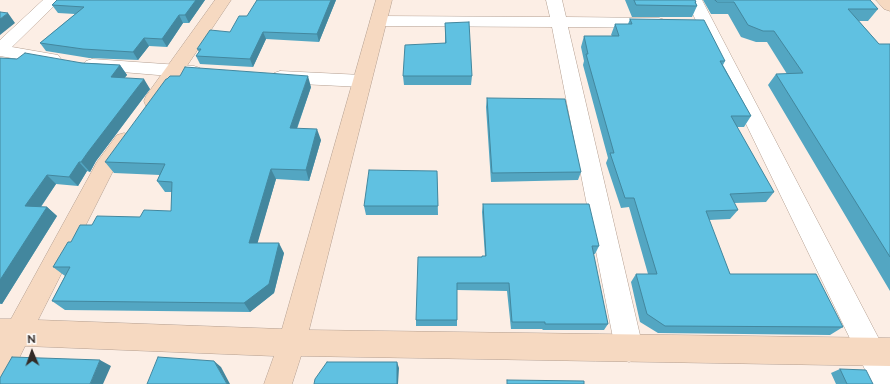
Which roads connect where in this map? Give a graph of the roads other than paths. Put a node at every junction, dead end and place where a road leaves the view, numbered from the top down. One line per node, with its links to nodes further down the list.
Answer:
1 (52, 0): 11 (street)
2 (223, 0): 12 (street)
3 (384, 0): 8 (street)
4 (554, 0): 9 (street)
5 (694, 0): 10 (street)
6 (884, 0): 7 (street)
7 (890, 6)
8 (378, 21): 9 (street); 15 (street)
9 (559, 22): 10 (street); 18 (street)
10 (691, 24): 19 (street)
11 (0, 51): 12 (street)
12 (175, 70): 13 (street); 16 (street)
13 (214, 73)
14 (261, 76): 15 (street)
15 (362, 82): 17 (street)
16 (9, 332): 17 (street); 20 (street)
17 (292, 343): 18 (street); 21 (street)
18 (629, 348): 19 (street)
19 (880, 352): 22 (street)
20 (0, 366)
21 (278, 384)
22 (887, 384)

